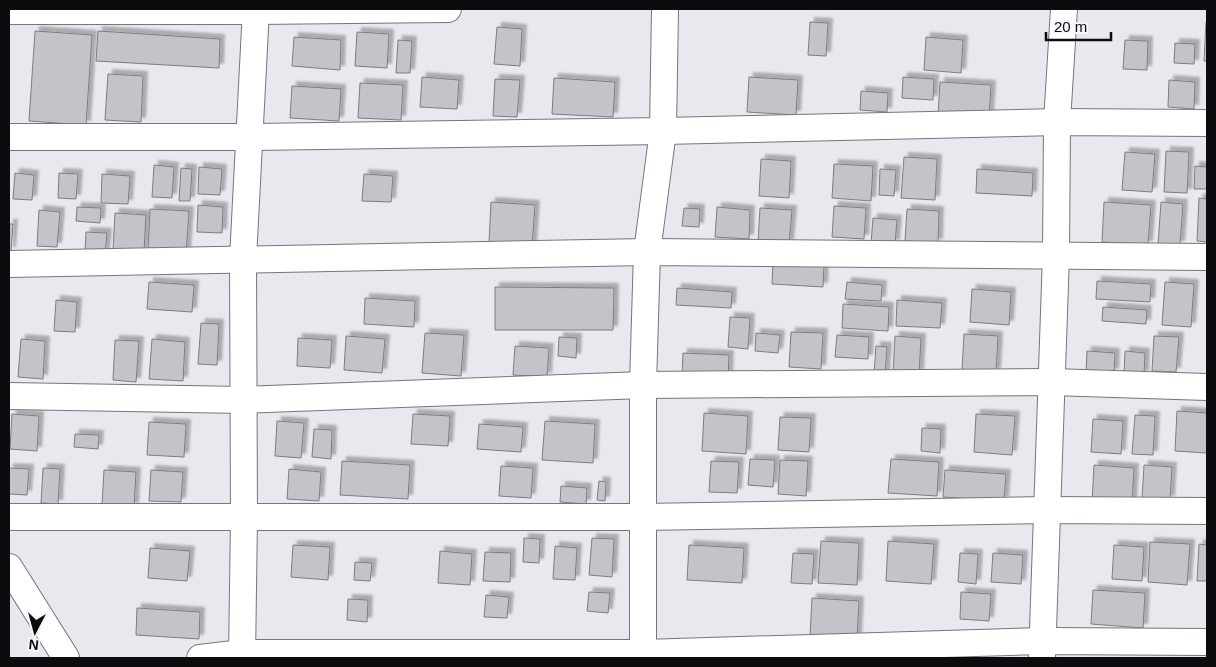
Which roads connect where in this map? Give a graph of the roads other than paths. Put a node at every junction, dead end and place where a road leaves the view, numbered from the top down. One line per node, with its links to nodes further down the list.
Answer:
1 (448, 9): 4 (street)
2 (665, 9): 8 (street)
3 (1064, 9): 6 (street)
4 (256, 10): 5 (street); 10 (street)
5 (9, 11)
6 (1058, 122): 7 (street); 8 (street); 12 (street)
7 (1207, 123)
8 (663, 131): 10 (street); 11 (street)
9 (9, 137): 10 (street)
10 (250, 137): 14 (street)
11 (647, 252): 12 (street); 14 (street); 17 (street)
12 (1056, 255): 13 (street); 16 (street)
13 (1207, 257)
14 (243, 260): 15 (street); 20 (street)
15 (9, 264)
16 (1052, 382): 17 (street); 18 (street); 21 (street)
17 (643, 385): 20 (street); 24 (street)
18 (1207, 387)
19 (9, 396): 20 (street)
20 (243, 400): 25 (street)
21 (1048, 510): 22 (street); 24 (street); 28 (street)
22 (1207, 511)
23 (9, 517): 25 (street)
24 (642, 517): 25 (street); 30 (street)
25 (244, 518): 29 (street)
26 (9, 567): 31 (street)
27 (1207, 642): 28 (street)
28 (1042, 650): 30 (street)
29 (242, 655): 30 (street); 32 (street)
30 (643, 655)
31 (66, 658)
32 (200, 658)

